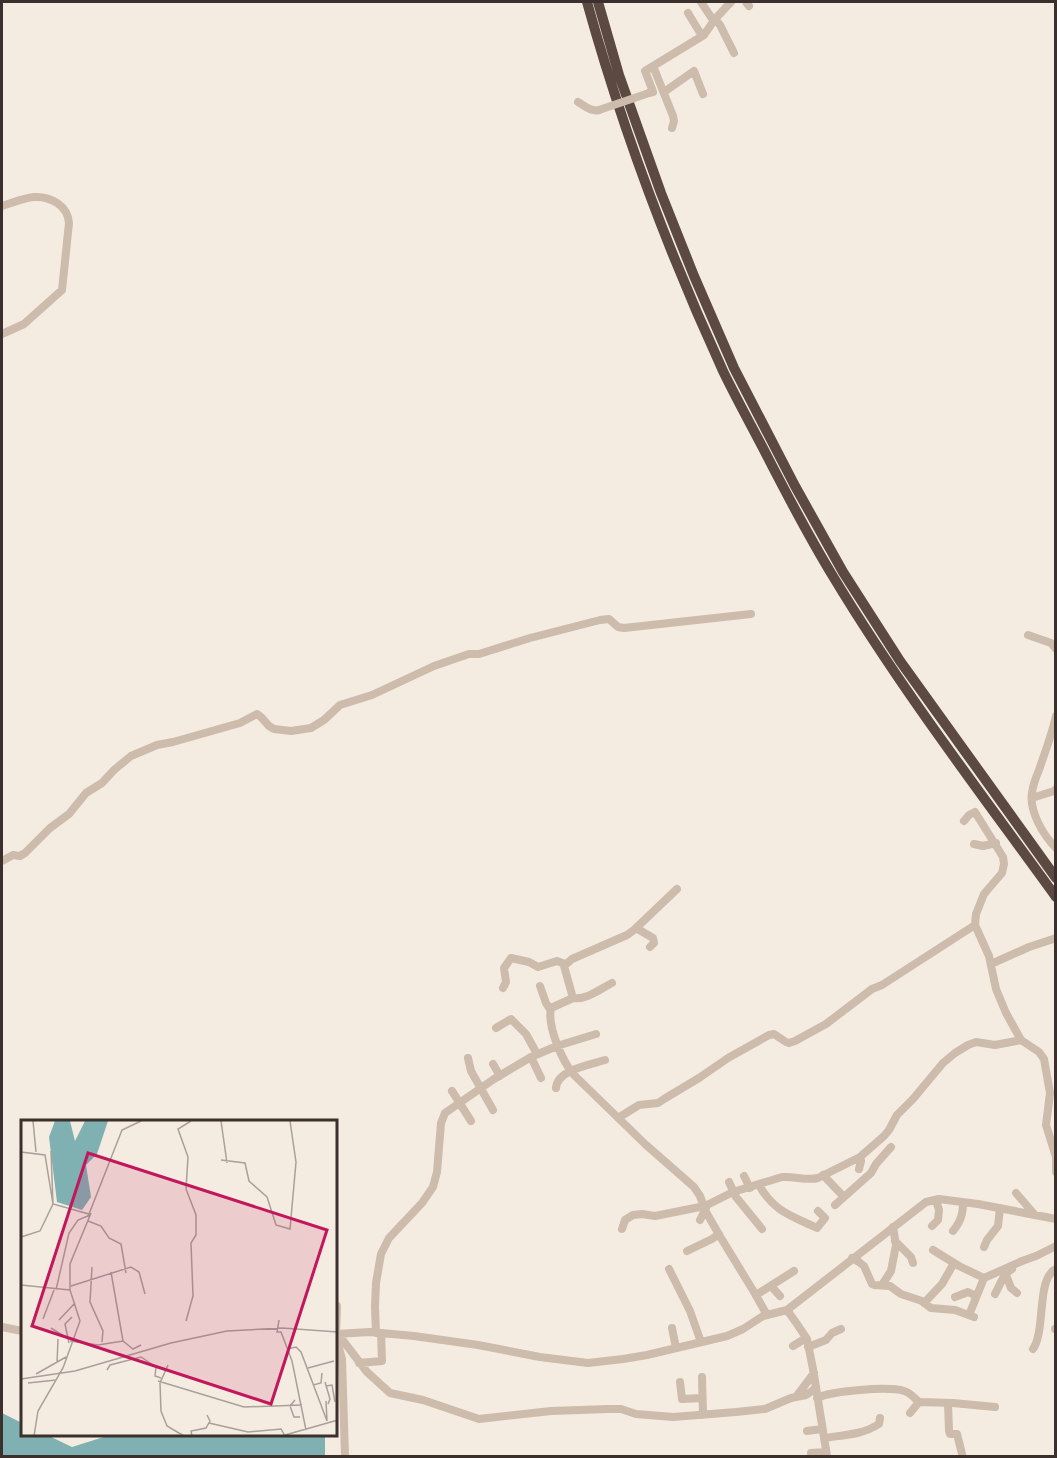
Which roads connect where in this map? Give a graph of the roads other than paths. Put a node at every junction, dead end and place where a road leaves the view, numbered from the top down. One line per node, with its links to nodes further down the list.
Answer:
1 (587, 2): 31 (highway)
2 (598, 2): 11 (highway)
3 (605, 2): 11 (highway)
4 (701, 2): 7 (street)
5 (727, 3): 7 (street)
6 (688, 13): 8 (street)
7 (715, 19): 8 (street); 9 (street)
8 (702, 36): 10 (street)
9 (734, 53)
10 (653, 66): 12 (street); 14 (street, bridge)
11 (619, 75): 29 (highway)
12 (664, 92): 13 (street); 15 (street)
13 (704, 94)
14 (578, 102)
15 (672, 128)
16 (2, 206): 17 (street)
17 (2, 334)
18 (751, 614): 28 (street)
19 (1028, 635): 20 (street)
20 (1054, 644)
21 (1056, 716): 23 (street)
22 (1056, 789): 23 (street)
23 (1032, 798): 27 (street)
24 (964, 821): 25 (street)
25 (996, 843): 26 (street); 32 (street)
26 (974, 844)
27 (1056, 848)
28 (2, 861)
29 (1056, 878)
30 (677, 889): 33 (street)
31 (1056, 897)
32 (975, 925): 37 (street); 59 (street)
33 (636, 928): 35 (street); 36 (street)
34 (1056, 939): 37 (street)
35 (650, 947)
36 (565, 964): 40 (street); 41 (street)
37 (991, 964): 45 (street)
38 (612, 983): 41 (street)
39 (540, 986): 42 (street)
40 (503, 988)
41 (573, 998): 42 (street)
42 (550, 1009): 46 (street)
43 (496, 1028): 47 (street)
44 (596, 1034): 46 (street)
45 (1021, 1040): 62 (street); 64 (street)
46 (557, 1046): 47 (street); 51 (street)
47 (534, 1056): 52 (street); 53 (street)
48 (468, 1058): 55 (street)
49 (605, 1060): 51 (street)
50 (493, 1064): 52 (street)
51 (571, 1071): 54 (street); 59 (street)
52 (500, 1076): 55 (street)
53 (542, 1078)
54 (556, 1088)
55 (480, 1089): 57 (street); 58 (street)
56 (452, 1091): 57 (street)
57 (459, 1103): 60 (street); 117 (street)
58 (493, 1110)
59 (618, 1118): 76 (street)
60 (471, 1121)
61 (891, 1147): 63 (street)
62 (859, 1163): 63 (street); 65 (street)
63 (874, 1167): 72 (street)
64 (1056, 1172)
65 (823, 1175): 68 (street); 72 (street)
66 (744, 1176): 69 (street)
67 (729, 1182): 70 (street)
68 (759, 1185): 69 (street); 78 (street)
69 (750, 1188): 70 (street)
70 (733, 1192): 76 (street); 85 (street)
71 (1016, 1192): 79 (street)
72 (844, 1197): 75 (street)
73 (936, 1200): 74 (street); 82 (street); 83 (street)
74 (963, 1202): 77 (street); 86 (street)
75 (835, 1205)
76 (705, 1207): 81 (street); 84 (street); 87 (street)
77 (1000, 1208): 79 (street); 90 (street)
78 (818, 1211)
79 (1035, 1215): 80 (street)
80 (1056, 1219)
81 (700, 1220)
82 (932, 1226)
83 (894, 1227): 88 (street); 94 (street)
84 (622, 1229)
85 (762, 1229)
86 (953, 1231)
87 (718, 1234): 92 (street); 106 (street)
88 (896, 1240): 95 (street); 102 (street)
89 (1056, 1246): 93 (street)
90 (984, 1247)
91 (933, 1250): 96 (street)
92 (687, 1251)
93 (1034, 1257): 100 (street); 101 (street)
94 (852, 1258): 102 (street); 111 (street)
95 (913, 1263)
96 (954, 1263): 101 (street); 110 (street)
97 (669, 1269): 120 (street)
98 (1056, 1269): 125 (street)
99 (794, 1271): 103 (street)
100 (1006, 1275): 104 (street); 105 (street)
101 (984, 1278): 108 (street)
102 (882, 1284): 110 (street)
103 (771, 1286): 106 (street); 107 (street)
104 (1017, 1293)
105 (996, 1294)
106 (756, 1295): 112 (street)
107 (780, 1296)
108 (976, 1296): 109 (street); 110 (street)
109 (955, 1297)
110 (924, 1303)
111 (787, 1310): 112 (street); 119 (street)
112 (767, 1315): 120 (street)
113 (2, 1327): 116 (street)
114 (672, 1328): 124 (street)
115 (841, 1329): 123 (street)
116 (21, 1331)
117 (378, 1333): 118 (street); 124 (street); 126 (street)
118 (338, 1334): 126 (street)
119 (806, 1338): 122 (street); 123 (street)
120 (701, 1342): 124 (street)
121 (338, 1346): 146 (street)
122 (793, 1346)
123 (808, 1347): 127 (street)
124 (676, 1348)
125 (1033, 1349)
126 (359, 1363): 138 (street)
127 (814, 1373): 130 (street); 131 (street)
128 (702, 1377): 132 (street)
129 (680, 1382): 132 (street)
130 (816, 1387): 131 (street); 133 (street)
131 (796, 1397): 138 (street)
132 (702, 1398): 138 (street)
133 (817, 1398): 134 (street); 140 (street)
134 (919, 1402): 135 (street); 137 (street)
135 (948, 1403): 136 (street); 145 (street)
136 (995, 1407)
137 (910, 1413)
138 (703, 1415)
139 (880, 1418): 142 (street)
140 (822, 1429): 141 (street); 142 (street)
141 (807, 1431)
142 (824, 1438): 144 (street)
143 (811, 1453): 144 (street)
144 (826, 1454)
145 (962, 1454)
146 (345, 1456)

